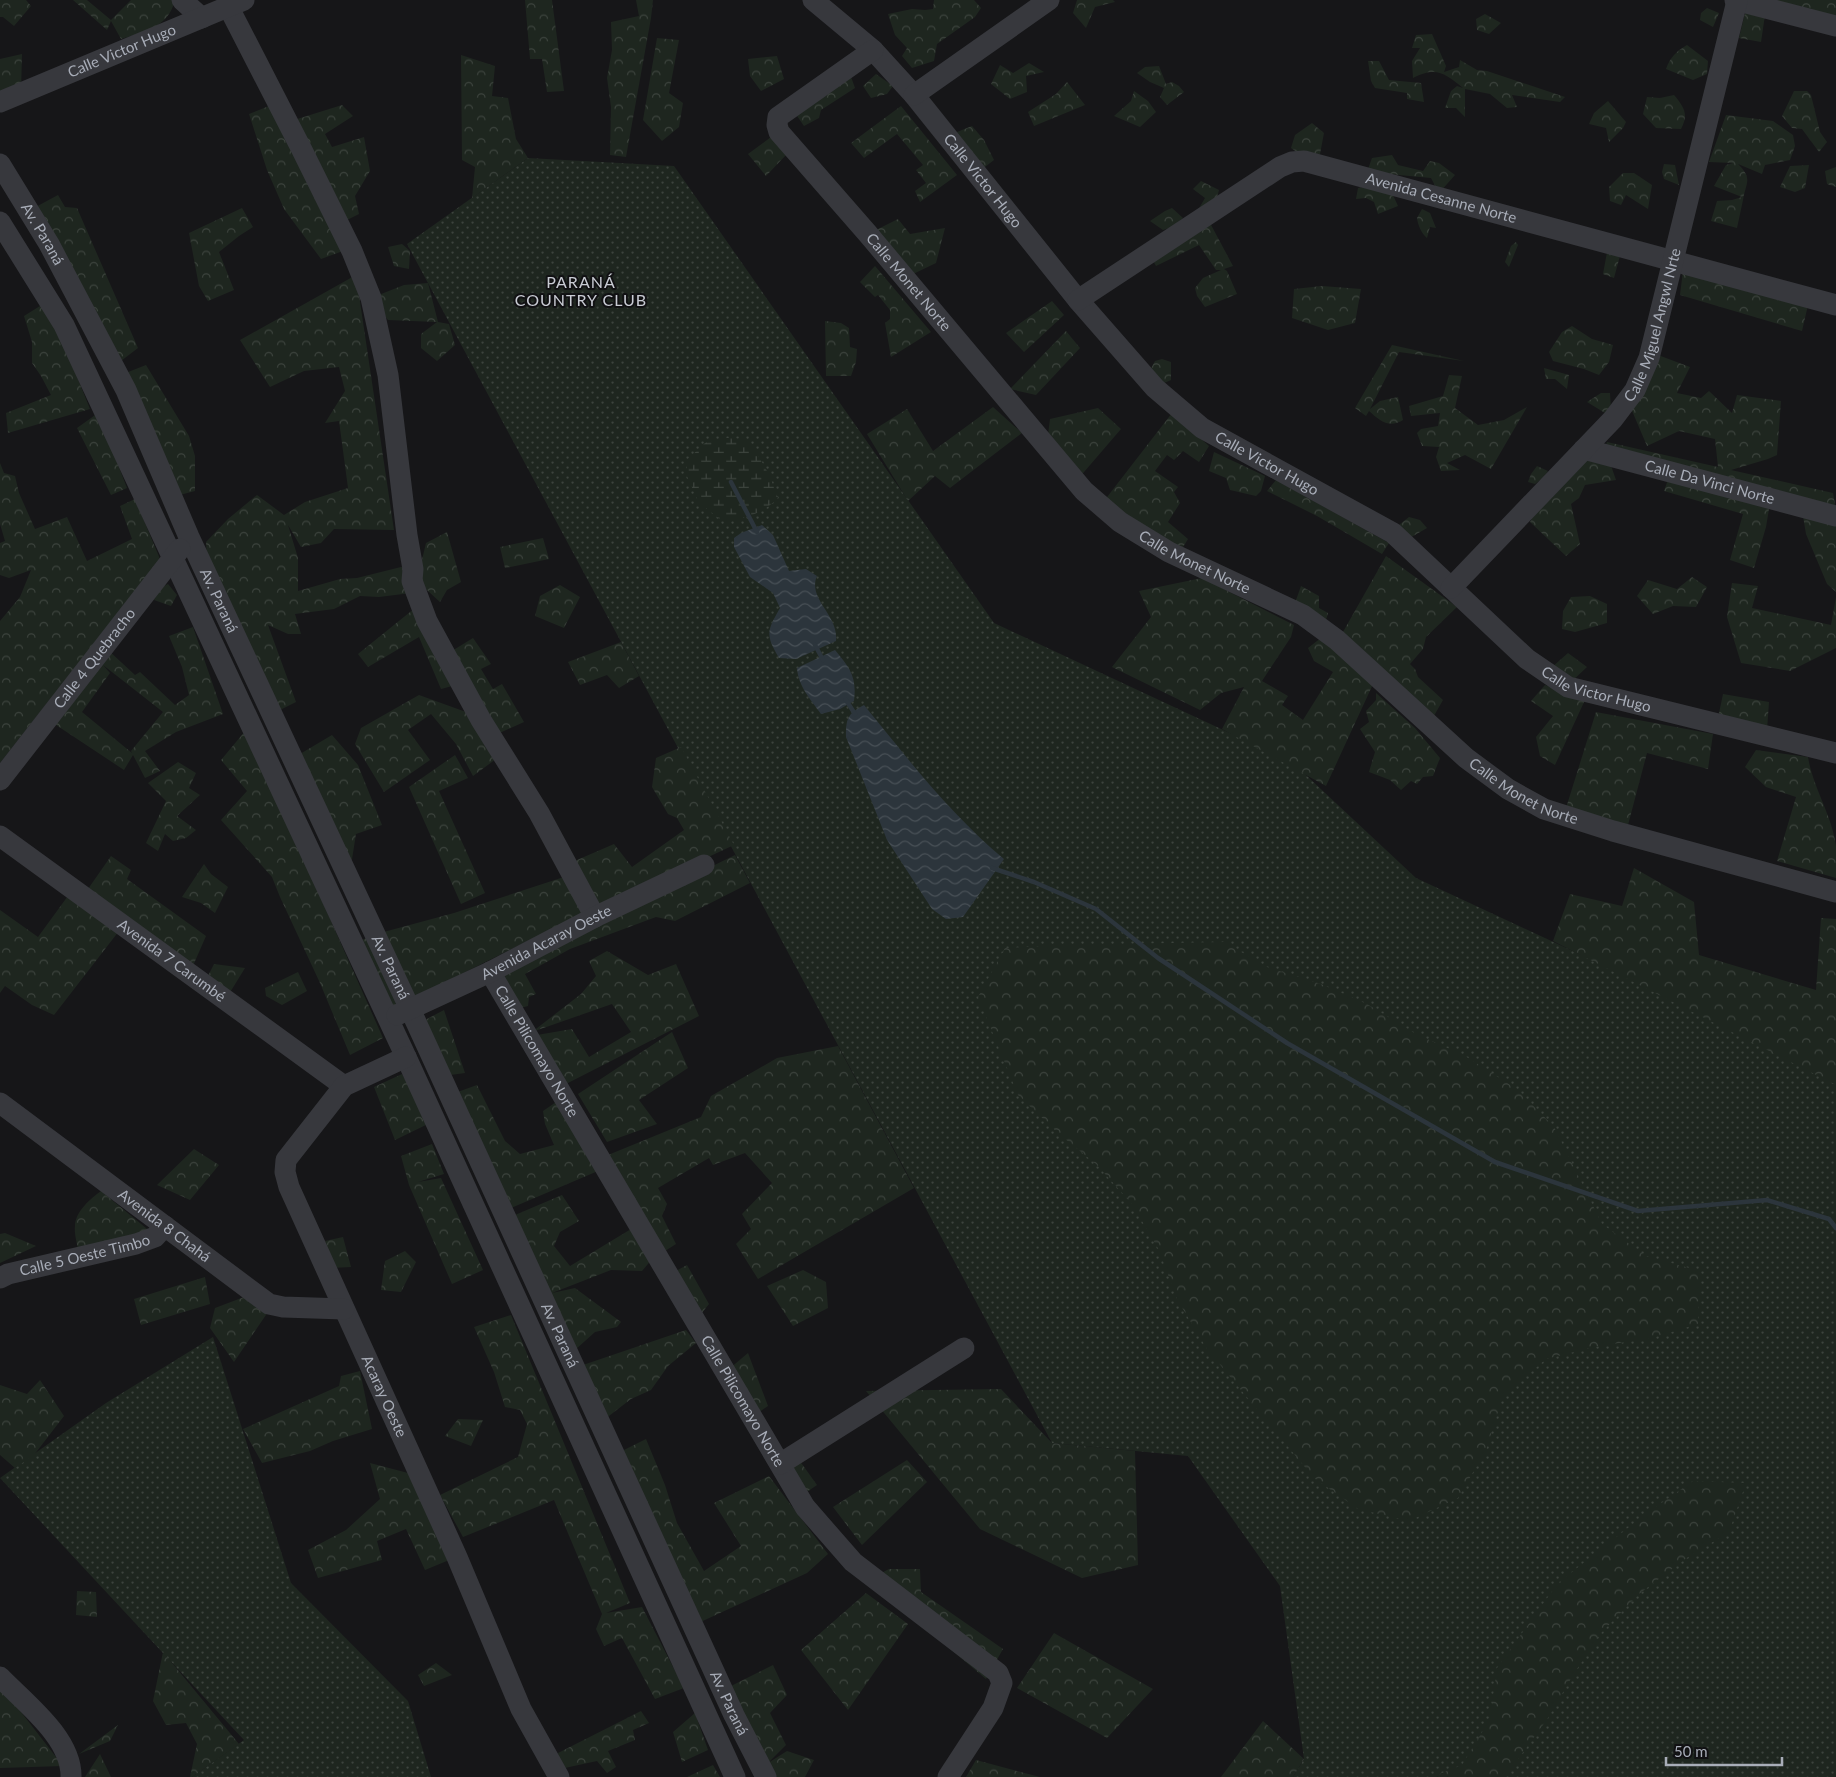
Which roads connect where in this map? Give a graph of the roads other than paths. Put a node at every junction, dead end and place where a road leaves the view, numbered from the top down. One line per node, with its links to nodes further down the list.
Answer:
1 (182, 0): 6 (street)
2 (813, 0): 8 (street, Calle Victor Hugo)
3 (1049, 0): 9 (street)
4 (1736, 0): 7 (street); 13 (street, Calle Miguel Angwl Nrte)
5 (236, 3): 6 (street, Calle Victor Hugo); 26 (street)
6 (202, 18): 10 (street, Calle Victor Hugo)
7 (1836, 26)
8 (873, 50): 9 (street, Calle Victor Hugo); 25 (street, Calle Monet Norte)
9 (914, 96): 14 (street, Calle Victor Hugo)
10 (0, 102)
11 (0, 164): 18 (street, Av. Paraná)
12 (0, 222): 19 (street, Av. Paraná)
13 (1673, 261): 14 (street, Avenida Cesanne Norte); 15 (street, Avenida Cesanne Norte); 16 (street, Calle Miguel Angwl Nrte)
14 (1078, 300): 20 (street, Calle Victor Hugo)
15 (1836, 305)
16 (1584, 449): 17 (street, Calle Da Vinci Norte); 20 (street, Calle Miguel Angwl Nrte)
17 (1836, 516)
18 (189, 537): 19 (street, Calle 4 Quebracho); 28 (street, Av. Paraná)
19 (173, 558): 22 (street, Calle 4 Quebracho); 29 (street, Av. Paraná)
20 (1452, 588): 21 (street, Calle Victor Hugo)
21 (1836, 753)
22 (0, 780)
23 (0, 836): 31 (street, Avenida 7 Carumbé)
24 (704, 865): 26 (street, Avenida Acaray Oeste)
25 (1836, 892)
26 (595, 917): 27 (street, Avenida Acaray Oeste)
27 (490, 972): 28 (street, Avenida Acaray Oeste); 37 (street, Calle Pilicomayo Norte)
28 (410, 1009): 29 (street, Avenida Acaray Oeste); 38 (street, Av. Paraná)
29 (388, 1019): 30 (street, Av. Paraná)
30 (406, 1057): 31 (street, Acaray Oeste); 39 (street, Av. Paraná)
31 (344, 1086): 35 (street, Acaray Oeste)
32 (0, 1103): 33 (street, Avenida 8 Chahá)
33 (165, 1226): 34 (street, Calle 5 Oeste Timbo); 35 (street, Avenida 8 Chahá)
34 (0, 1278)
35 (344, 1309): 42 (street, Acaray Oeste)
36 (964, 1348): 37 (street)
37 (780, 1464): 45 (street, Calle Pilicomayo Norte)
38 (702, 1645): 39 (street); 44 (street, Av. Paraná)
39 (679, 1658): 43 (street, Av. Paraná)
40 (0, 1677): 41 (street)
41 (71, 1777)
42 (559, 1777)
43 (735, 1777)
44 (766, 1777)
45 (948, 1777)

